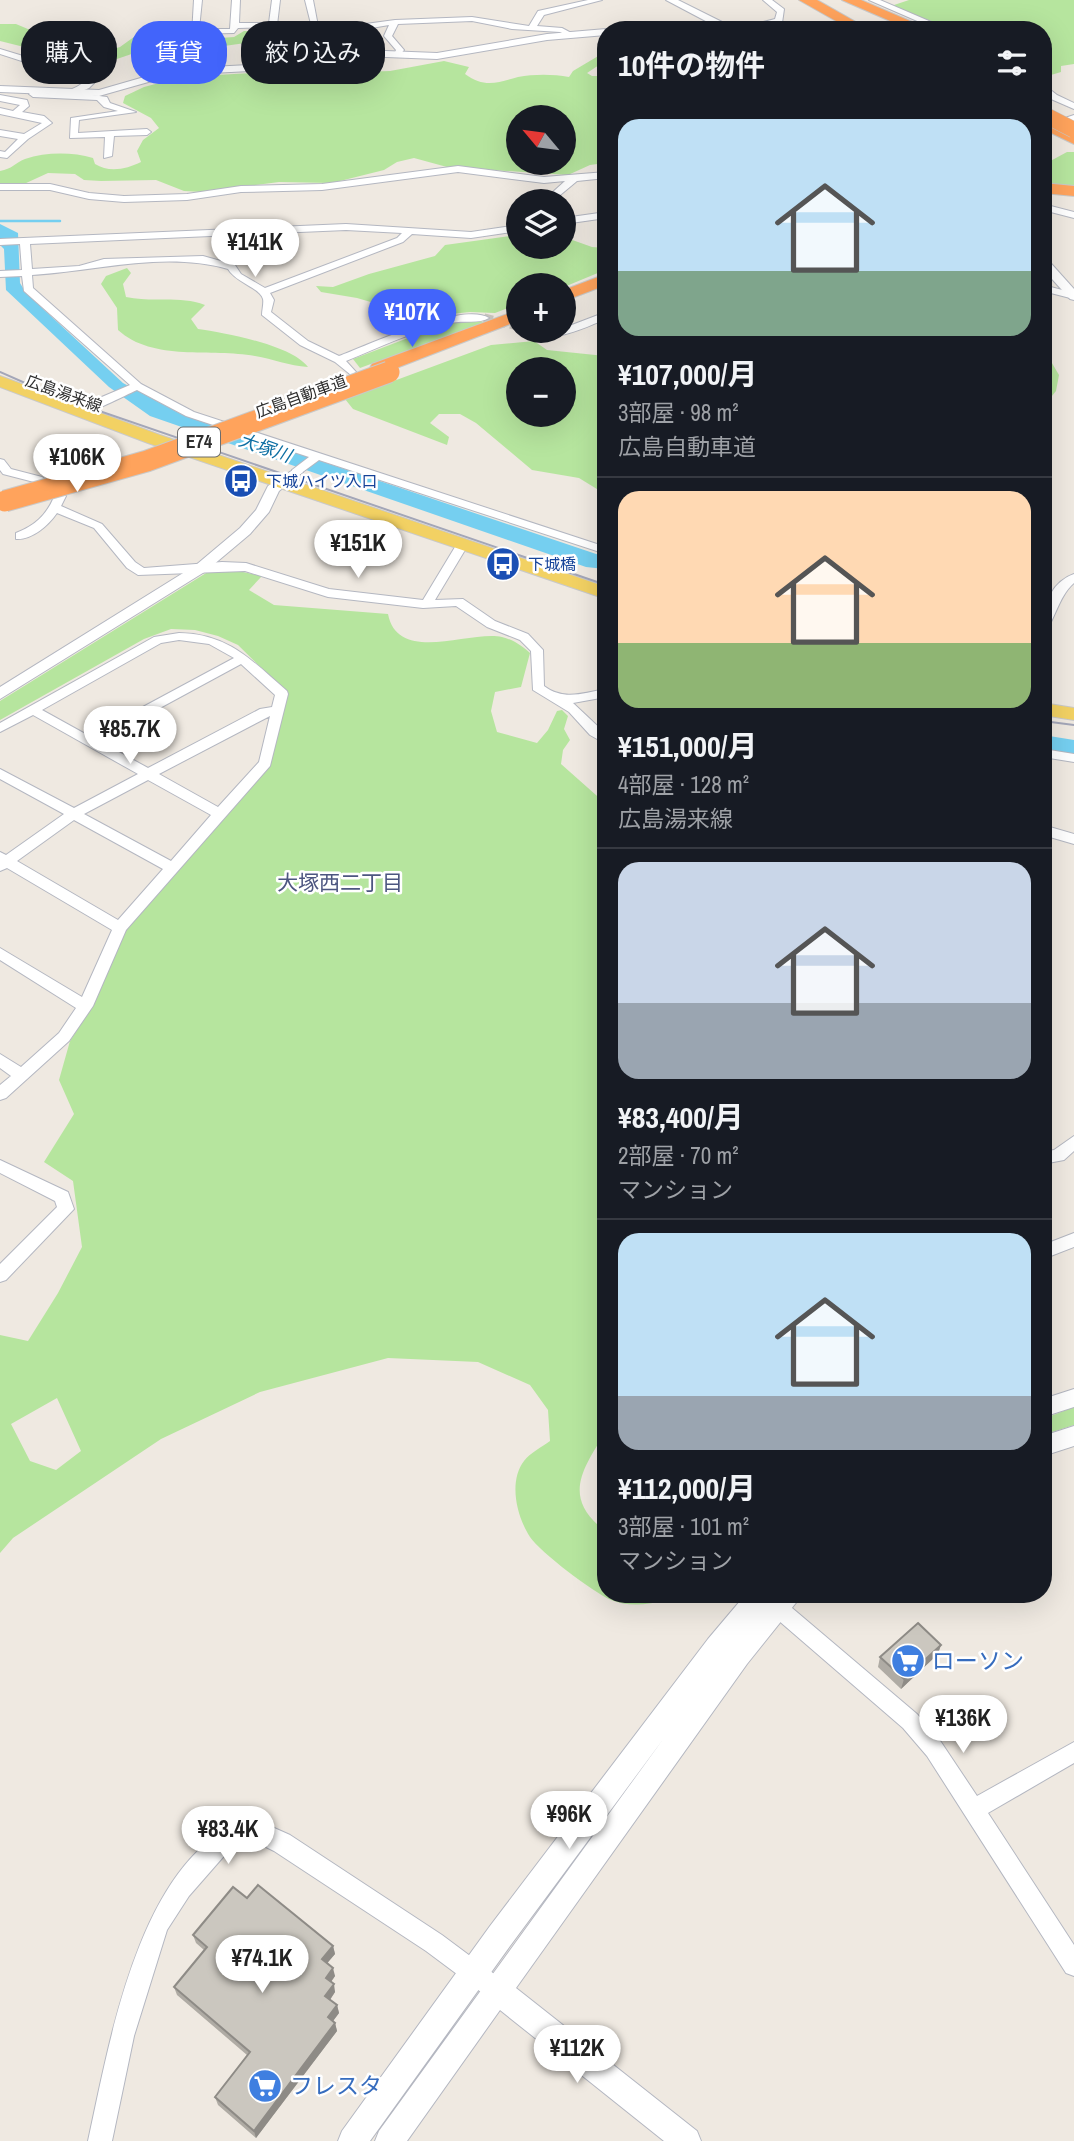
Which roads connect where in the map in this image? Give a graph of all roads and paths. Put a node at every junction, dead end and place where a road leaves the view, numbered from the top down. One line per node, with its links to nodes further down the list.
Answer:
1 (198, 0): 23 (street)
2 (236, 0): 23 (street)
3 (276, 0): 23 (street)
4 (309, 0): 13 (street)
5 (598, 0): 24 (street)
6 (671, 0): 14 (street)
7 (767, 0): 15 (street)
8 (796, 0): 16 (highway)
9 (806, 0): 17 (highway)
10 (827, 0): 18 (highway)
11 (849, 0): 19 (highway)
12 (873, 0): 20 (street)
13 (314, 21)
14 (713, 21)
15 (779, 21)
16 (829, 21)
17 (846, 21)
18 (866, 21)
19 (902, 21)
20 (924, 21)
21 (396, 22): 22 (street); 24 (street); 28 (street)
22 (385, 24)
23 (235, 26)
24 (532, 28): 26 (street)
25 (597, 33): 26 (street)
26 (570, 35): 28 (street)
27 (0, 51): 29 (street)
28 (398, 55): 33 (street)
29 (19, 56): 30 (street); 33 (street)
30 (0, 64)
31 (0, 89): 32 (street)
32 (33, 91): 33 (street); 44 (street)
33 (69, 94)
34 (1052, 95): 36 (street)
35 (0, 98): 38 (street)
36 (1074, 106)
37 (0, 111): 38 (street)
38 (15, 113): 45 (street)
39 (1052, 117): 40 (highway, bridge)
40 (1071, 122)
41 (1052, 128): 47 (highway)
42 (0, 132): 45 (street)
43 (147, 132): 44 (street)
44 (110, 134): 49 (street)
45 (26, 137): 48 (street)
46 (1052, 138): 47 (highway)
47 (1074, 139)
48 (0, 154)
49 (107, 156)
50 (597, 176): 51 (street)
51 (574, 178): 52 (street); 53 (street)
52 (0, 187)
53 (562, 189)
54 (1052, 189): 55 (highway)
55 (1074, 191)
56 (1052, 206): 57 (street)
57 (1074, 207)
58 (1052, 209): 59 (street)
59 (1074, 215)
60 (597, 216): 61 (street)
61 (576, 219)
62 (506, 230): 63 (street)
63 (409, 232): 64 (street); 72 (street)
64 (21, 241): 65 (street); 66 (street)
65 (0, 242)
66 (24, 271): 68 (street); 72 (street); 86 (street)
67 (1052, 272): 74 (street)
68 (0, 274)
69 (597, 283): 71 (highway)
70 (1052, 290): 74 (street)
71 (576, 291)
72 (264, 292): 81 (street)
73 (597, 296): 75 (highway)
74 (1074, 296)
75 (576, 304)
76 (484, 318): 81 (street)
77 (597, 319): 80 (street)
78 (506, 320): 83 (highway, 広島自動車道 / E74)
79 (506, 329): 83 (highway, 広島自動車道 / E74)
80 (576, 329)
81 (339, 360): 84 (street)
82 (0, 368): 87 (main road, 広島湯来線)
83 (384, 370): 91 (highway, 広島自動車道 / E74, bridge)
84 (351, 372)
85 (0, 381): 87 (main road, 広島湯来線)
86 (136, 387): 87 (street); 88 (street)
87 (88, 409): 90 (main road, 広島湯来線)
88 (317, 456): 90 (street); 95 (street)
89 (0, 463): 92 (street)
90 (292, 474): 94 (main road, 広島湯来線); 96 (street); 98 (main road, 広島湯来線)
91 (2, 499)
92 (56, 508): 93 (street); 96 (street)
93 (20, 536)
94 (461, 545): 99 (main road, 広島湯来線); 100 (street)
95 (597, 548)
96 (201, 568): 100 (street); 103 (street)
97 (1074, 578): 101 (street)
98 (597, 583)
99 (597, 584)
100 (428, 603): 105 (street)
101 (1052, 604)
102 (242, 659): 106 (street); 108 (street); 114 (street)
103 (0, 694)
104 (597, 695): 105 (street)
105 (560, 701): 113 (street)
106 (33, 710): 111 (street); 114 (street)
107 (1052, 710): 109 (main road)
108 (278, 711): 118 (street); 120 (street)
109 (1074, 714)
110 (1052, 725): 112 (main road)
111 (0, 728)
112 (1074, 729)
113 (597, 734)
114 (89, 741): 118 (street)
115 (1052, 754): 116 (street)
116 (1074, 758)
117 (0, 773): 119 (street)
118 (151, 775): 119 (street); 120 (street)
119 (73, 814): 123 (street); 124 (street)
120 (220, 814): 124 (street)
121 (1052, 833): 122 (street)
122 (1074, 839)
123 (2, 861): 125 (street)
124 (172, 868): 125 (street)
125 (120, 928): 127 (street)
126 (0, 953): 127 (street)
127 (85, 1006): 129 (street)
128 (0, 1060): 129 (street)
129 (21, 1075): 130 (street)
130 (0, 1094)
131 (1074, 1142): 132 (street)
132 (1052, 1157)
133 (0, 1166): 136 (street)
134 (1074, 1240): 135 (street)
135 (1052, 1249)
136 (3, 1267)
137 (1074, 1398): 138 (street)
138 (1052, 1405)
139 (1074, 1436): 140 (street)
140 (1052, 1443)
141 (772, 1603): 147 (street)
142 (774, 1603): 148 (street)
143 (781, 1603): 145 (street)
144 (1074, 1752): 145 (street)
145 (972, 1811): 146 (street)
146 (1074, 1965)
147 (474, 1972): 148 (street); 149 (street); 150 (street)
148 (497, 1990): 151 (street); 152 (street)
149 (100, 2141)
150 (352, 2141)
151 (389, 2141)
152 (687, 2141)

